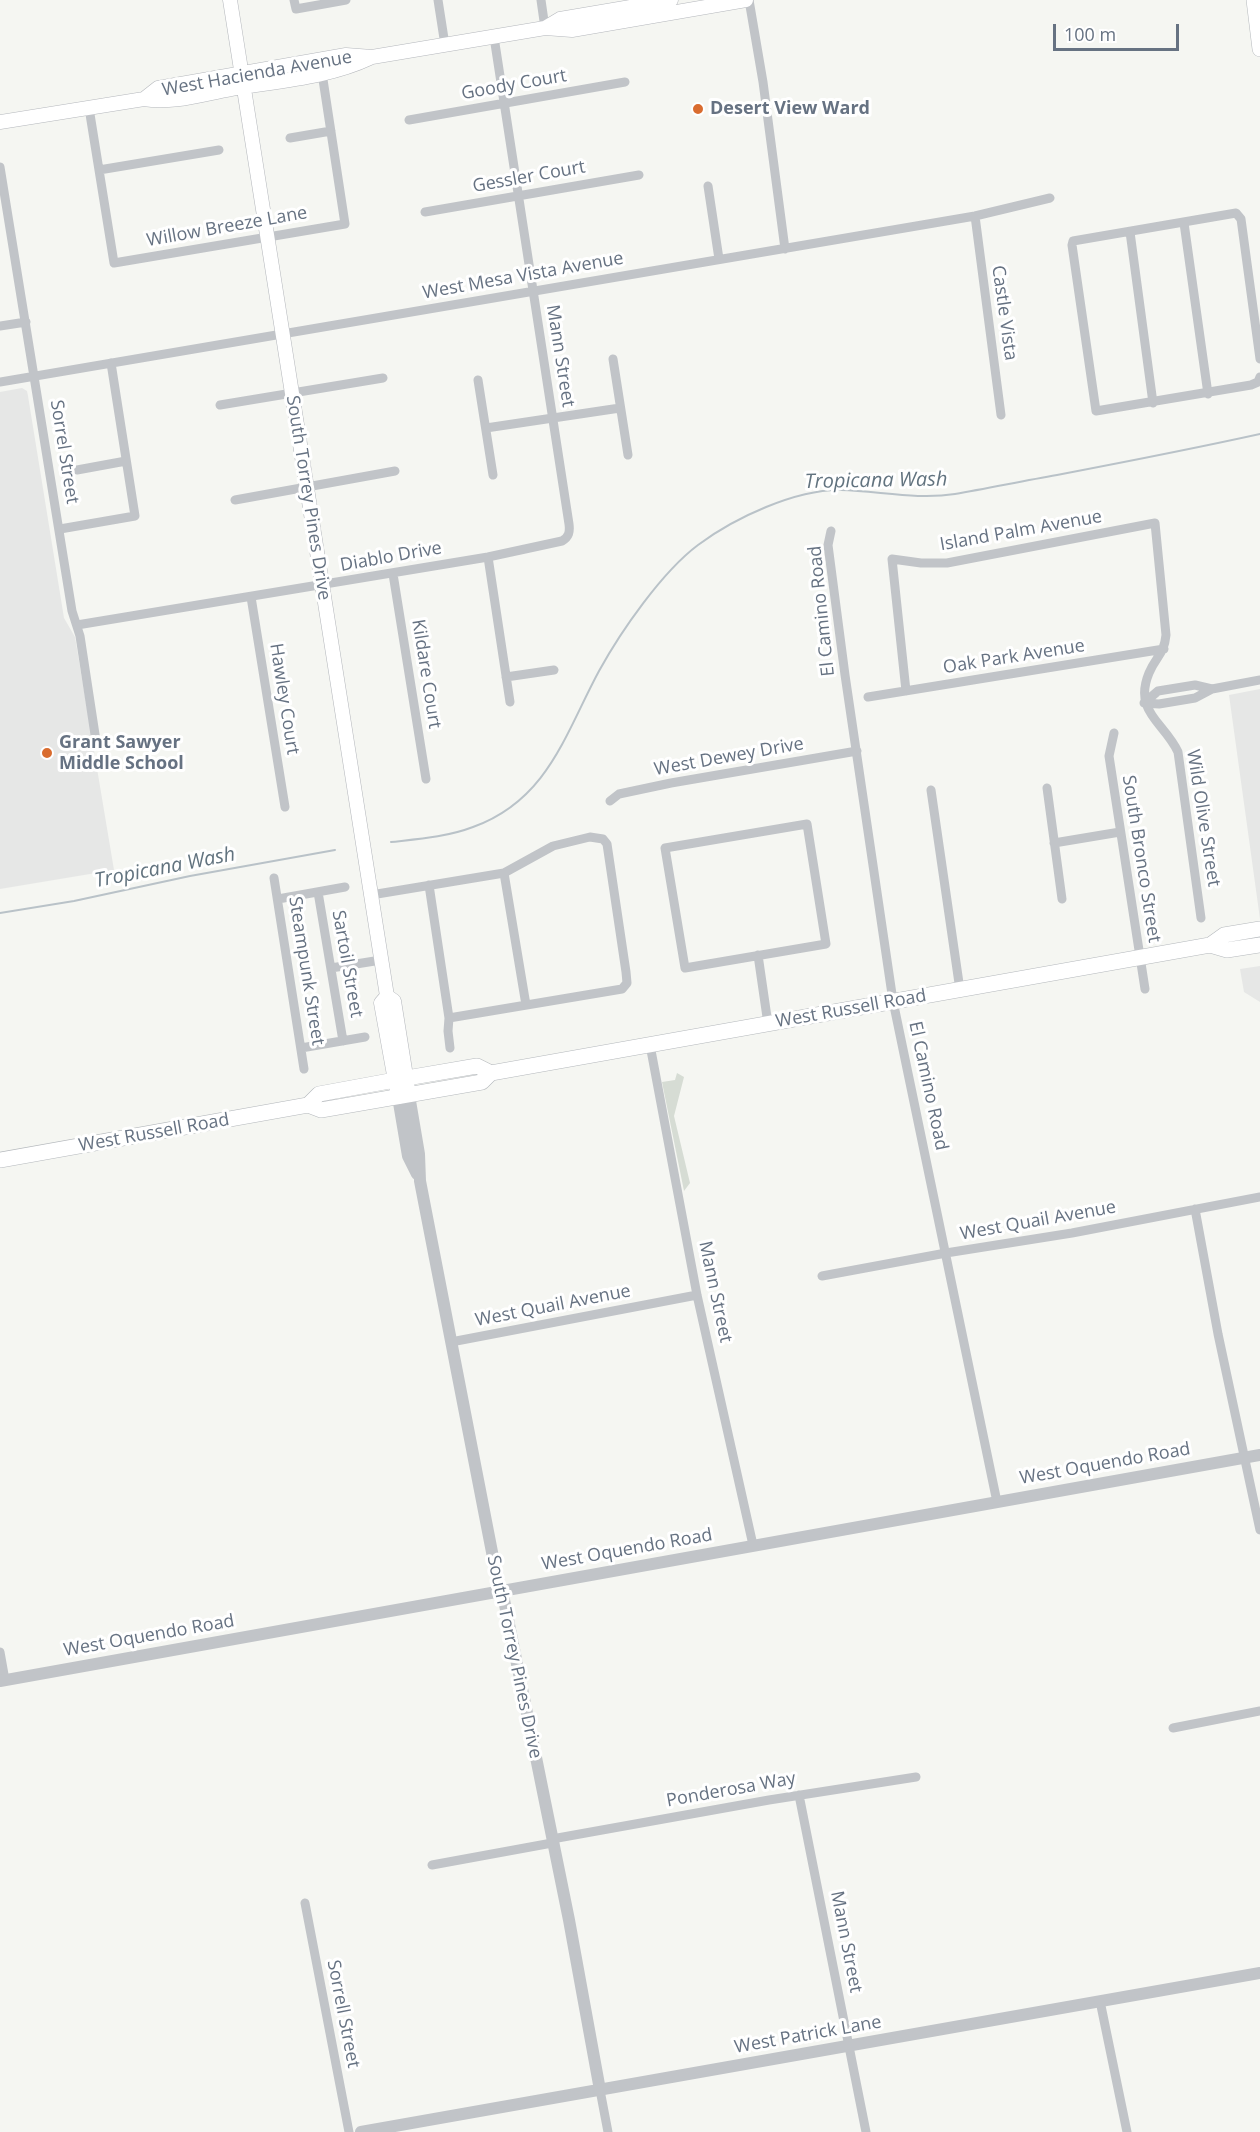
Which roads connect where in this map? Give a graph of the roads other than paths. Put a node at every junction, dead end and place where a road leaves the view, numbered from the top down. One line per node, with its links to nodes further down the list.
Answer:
1 (230, 0): 16 (main road, South Torrey Pines Drive)
2 (346, 0): 8 (street)
3 (438, 0): 12 (street)
4 (541, 0): 10 (street)
5 (671, 0): 9 (main road, West Hacienda Avenue)
6 (748, 0): 9 (main road, West Hacienda Avenue); 37 (street)
7 (1254, 0): 13 (main road)
8 (295, 4)
9 (627, 14): 10 (main road, West Hacienda Avenue)
10 (545, 28): 11 (main road, West Hacienda Avenue)
11 (494, 37): 12 (main road, West Hacienda Avenue); 18 (street, Mann Street)
12 (445, 45): 14 (main road, West Hacienda Avenue)
13 (1260, 49)
14 (372, 57): 15 (main road, West Hacienda Avenue); 16 (main road, West Hacienda Avenue)
15 (322, 74): 16 (main road, West Hacienda Avenue); 22 (street)
16 (242, 80): 19 (main road, West Hacienda Avenue); 36 (main road, South Torrey Pines Drive)
17 (625, 82): 18 (street, Goody Court)
18 (505, 103): 20 (street, Goody Court); 30 (street, Mann Street)
19 (89, 108): 21 (main road, West Hacienda Avenue); 26 (street)
20 (410, 120)
21 (0, 123)
22 (331, 131): 23 (street); 36 (street, Willow Breeze Lane)
23 (290, 138)
24 (219, 150): 26 (street)
25 (0, 167): 28 (street, Sorrel Street)
26 (99, 170): 36 (street, Willow Breeze Lane)
27 (639, 175): 30 (street, Gessler Court)
28 (1, 181): 40 (street, Sorrel Street)
29 (708, 186): 38 (street)
30 (519, 196): 32 (street, Gessler Court); 39 (street, Mann Street)
31 (1050, 198): 33 (street, West Mesa Vista Avenue)
32 (425, 212)
33 (975, 216): 37 (street, West Mesa Vista Avenue); 57 (street, Castle Vista)
34 (1184, 223): 35 (street); 42 (street); 53 (street)
35 (1130, 232): 54 (street); 54 (street)
36 (267, 237): 43 (main road, South Torrey Pines Drive)
37 (785, 249): 38 (street, West Mesa Vista Avenue)
38 (719, 260): 39 (street, West Mesa Vista Avenue)
39 (533, 290): 43 (street, West Mesa Vista Avenue); 58 (street, Mann Street)
40 (26, 322): 41 (street); 47 (street, Sorrel Street)
41 (0, 326)
42 (1258, 332): 45 (street)
43 (282, 334): 46 (street, West Mesa Vista Avenue); 52 (main road, South Torrey Pines Drive)
44 (613, 359): 56 (street)
45 (1260, 359)
46 (111, 363): 47 (street, West Mesa Vista Avenue); 61 (street)
47 (35, 376): 51 (street, West Mesa Vista Avenue); 67 (street, Sorrel Street)
48 (1260, 377): 53 (street)
49 (383, 378): 52 (street)
50 (478, 380): 59 (street)
51 (0, 382)
52 (292, 393): 55 (street); 65 (main road, South Torrey Pines Drive)
53 (1208, 394): 54 (street)
54 (1153, 403)
55 (220, 405)
56 (620, 408): 58 (street); 60 (street)
57 (1001, 415)
58 (553, 418): 59 (street); 69 (street, Mann Street)
59 (486, 428): 64 (street)
60 (628, 455)
61 (126, 461): 62 (street); 67 (street)
62 (77, 470)
63 (395, 471): 65 (street)
64 (493, 475)
65 (306, 487): 66 (street); 72 (main road, South Torrey Pines Drive)
66 (235, 500)
67 (60, 529): 74 (street, Sorrel Street)
68 (831, 531): 85 (street, El Camino Road)
69 (567, 538): 70 (street, Diablo Drive)
70 (488, 557): 71 (street, Diablo Drive); 77 (street)
71 (393, 574): 72 (street, Diablo Drive); 86 (street, Kildare Court)
72 (322, 586): 73 (street, Diablo Drive); 98 (main road, South Torrey Pines Drive)
73 (251, 597): 74 (street, Diablo Drive); 90 (street, Hawley Court)
74 (77, 625): 84 (street, Sorrel Street)
75 (1164, 648): 79 (street, Oak Park Avenue); 79 (street, Island Palm Avenue); 82 (street)
76 (554, 670): 77 (street)
77 (506, 677): 81 (street)
78 (1260, 680): 82 (street)
79 (906, 691): 80 (street, Oak Park Avenue)
80 (868, 698)
81 (510, 702)
82 (1144, 703): 101 (street, Wild Olive Street)
83 (1114, 733): 91 (street, South Bronco Street)
84 (96, 741)
85 (857, 751): 89 (street, West Dewey Drive); 111 (street, El Camino Road)
86 (426, 779)
87 (1047, 788): 92 (street)
88 (931, 790): 110 (street)
89 (610, 801)
90 (285, 807)
91 (1120, 832): 92 (street); 106 (street, South Bronco Street)
92 (1054, 843): 99 (street)
93 (504, 873): 95 (street); 112 (street); 112 (street)
94 (274, 878): 100 (street, Steampunk Street)
95 (429, 885): 98 (street); 113 (street)
96 (345, 887): 97 (street)
97 (318, 892): 100 (street); 108 (street, Sartoil Street)
98 (371, 895): 107 (main road, South Torrey Pines Drive)
99 (1062, 898)
100 (278, 899): 118 (street, Steampunk Street)
101 (1201, 918)
102 (1260, 929): 103 (main road, West Russell Road)
103 (1210, 945): 104 (main road, West Russell Road); 106 (main road, West Russell Road)
104 (1260, 945)
105 (758, 955): 105 (street); 114 (street)
106 (1139, 958): 109 (street, South Bronco Street); 110 (main road, West Russell Road)
107 (381, 960): 108 (street); 122 (main road, South Torrey Pines Drive)
108 (331, 968): 116 (street, Sartoil Street)
109 (1145, 989)
110 (960, 990): 111 (main road, West Russell Road)
111 (893, 1001): 114 (main road, West Russell Road); 128 (street, El Camino Road)
112 (526, 1005): 113 (street)
113 (449, 1018): 119 (street)
114 (768, 1024): 117 (main road, West Russell Road)
115 (365, 1037): 116 (street)
116 (343, 1041): 118 (street)
117 (650, 1045): 121 (main road, West Russell Road); 130 (street, Mann Street)
118 (301, 1048): 120 (street, Steampunk Street)
119 (450, 1048)
120 (304, 1069)
121 (491, 1073): 122 (main road, West Russell Road); 123 (main road, West Russell Road)
122 (401, 1079): 123 (main road, South Torrey Pines Drive); 124 (main road, West Russell Road)
123 (404, 1096): 124 (main road, West Russell Road); 131 (street, South Torrey Pines Drive)
124 (308, 1105): 125 (main road, West Russell Road)
125 (0, 1160)
126 (1260, 1197): 127 (street, West Quail Avenue)
127 (1195, 1209): 128 (street, West Quail Avenue); 133 (street)
128 (946, 1253): 129 (street, West Quail Avenue); 134 (street, El Camino Road)
129 (822, 1276)
130 (697, 1295): 131 (street, West Quail Avenue); 136 (street, Mann Street)
131 (451, 1341): 137 (street, South Torrey Pines Drive)
132 (1260, 1455): 133 (street, West Oquendo Road)
133 (1245, 1457): 134 (street, West Oquendo Road); 135 (street)
134 (996, 1502): 136 (street, West Oquendo Road)
135 (1260, 1530)
136 (753, 1545): 137 (street, West Oquendo Road)
137 (502, 1590): 139 (street, West Oquendo Road); 144 (street, South Torrey Pines Drive)
138 (0, 1652): 139 (street)
139 (3, 1680)
140 (1260, 1712): 141 (street)
141 (1173, 1728)
142 (916, 1777): 143 (street, Ponderosa Way)
143 (799, 1795): 144 (street, Ponderosa Way); 149 (street, Mann Street)
144 (552, 1841): 145 (street, Ponderosa Way); 150 (street, South Torrey Pines Drive)
145 (432, 1865)
146 (305, 1903): 151 (street, Sorrell Street)
147 (1260, 1972): 148 (street, West Patrick Lane)
148 (1100, 2001): 149 (street, West Patrick Lane); 155 (street)
149 (850, 2046): 150 (street, West Patrick Lane); 154 (street, Mann Street)
150 (600, 2090): 152 (street, West Patrick Lane); 153 (street, South Torrey Pines Drive)
151 (349, 2132)
152 (361, 2132)
153 (608, 2132)
154 (866, 2132)
155 (1127, 2132)

